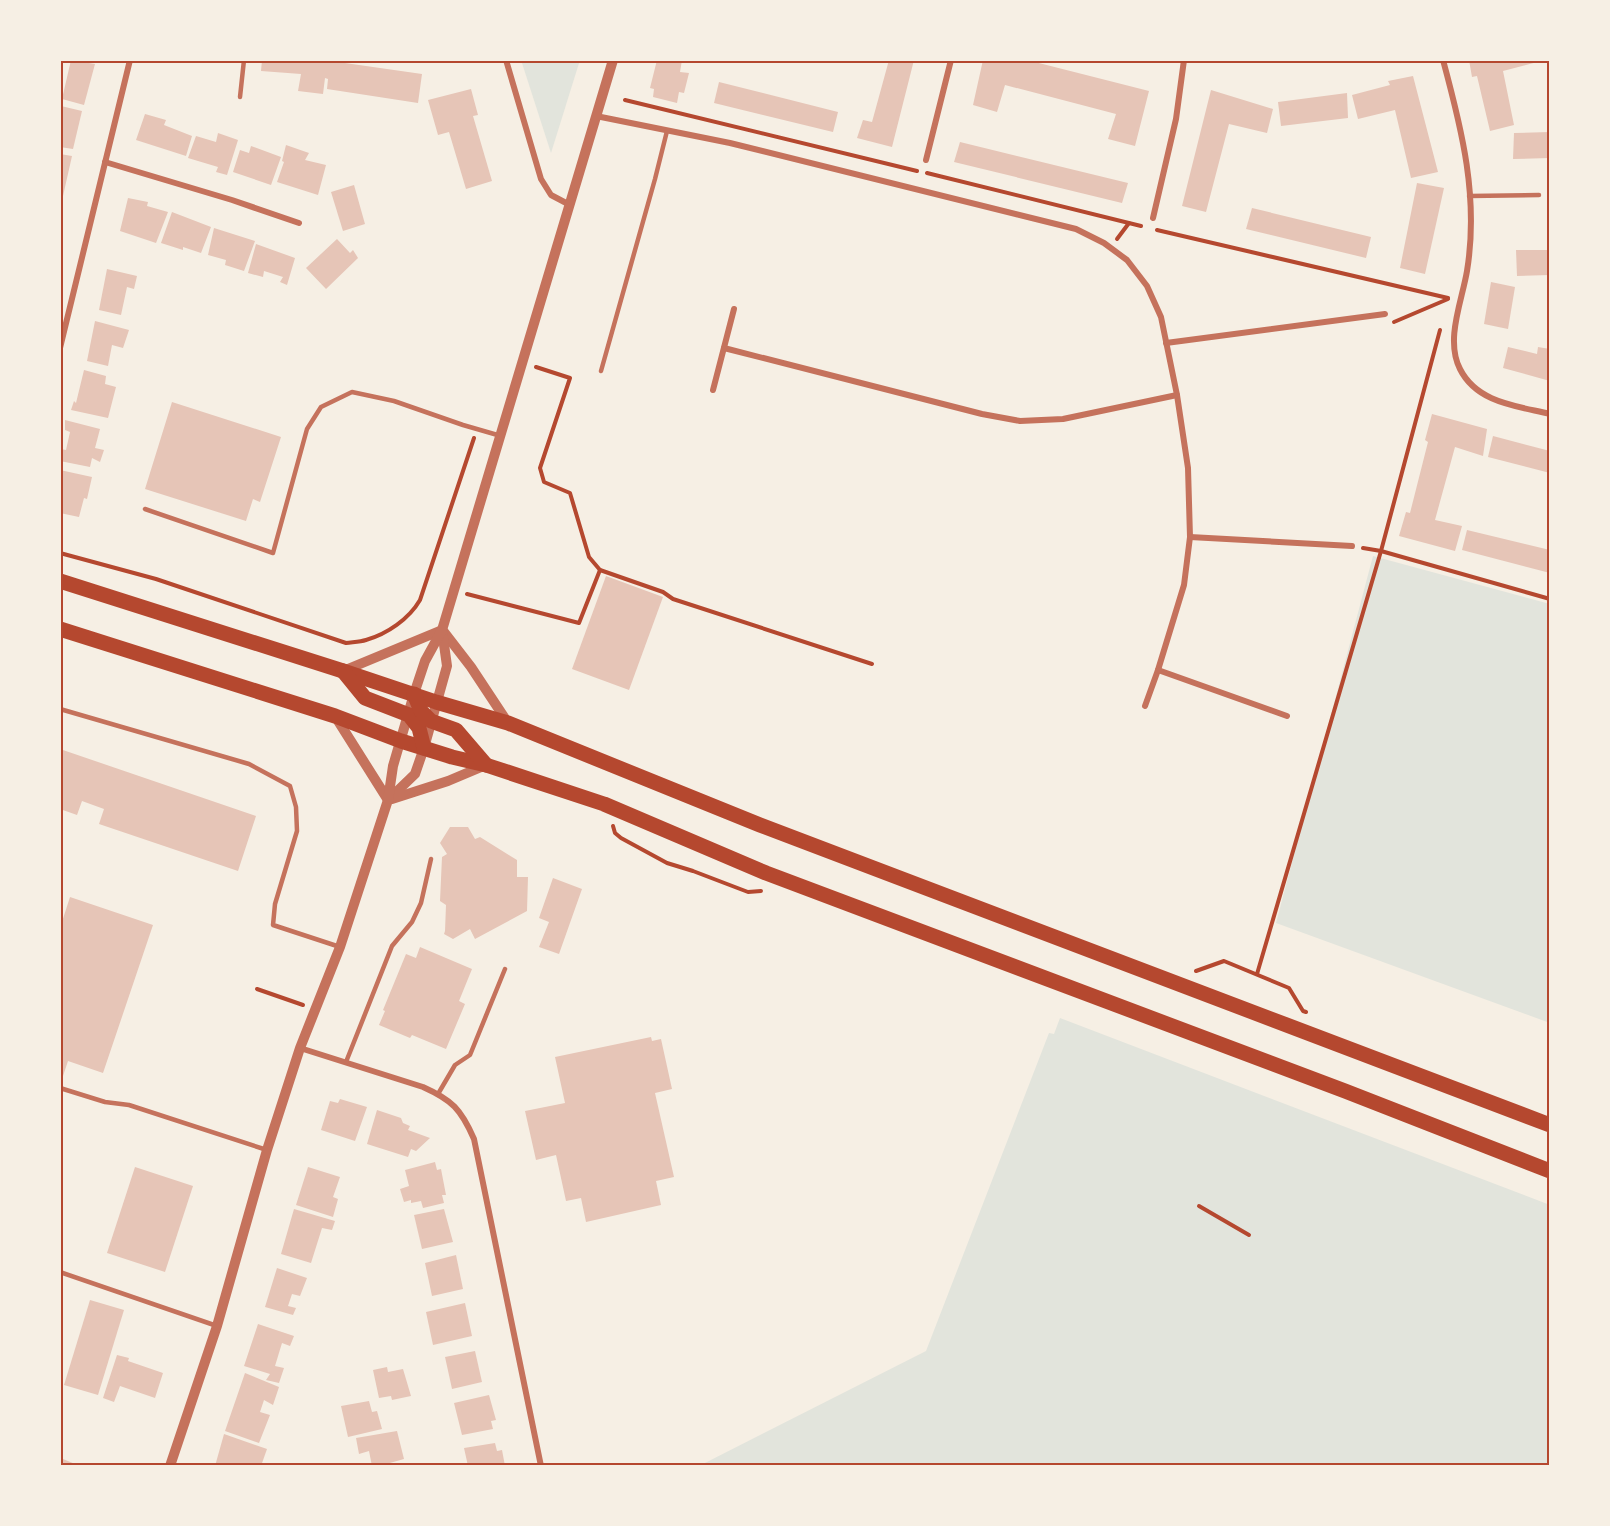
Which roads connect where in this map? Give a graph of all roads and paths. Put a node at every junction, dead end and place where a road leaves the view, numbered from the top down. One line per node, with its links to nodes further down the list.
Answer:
1 (130, 60): 15 (street)
2 (244, 60): 10 (lane)
3 (506, 60): 18 (street)
4 (613, 60): 12 (street)
5 (951, 60): 14 (street)
6 (1184, 60): 19 (street)
7 (1249, 60): 8 (street)
8 (1268, 60)
9 (1443, 60): 17 (street)
10 (240, 97)
11 (625, 100): 21 (path)
12 (596, 116): 13 (street); 18 (street)
13 (667, 131): 27 (street); 31 (lane)
14 (926, 160)
15 (105, 162): 20 (street); 28 (street)
16 (1539, 195): 17 (lane)
17 (1470, 196): 22 (street)
18 (570, 205): 30 (street)
19 (1154, 218)
20 (299, 223)
21 (1449, 298): 22 (path); 24 (path); 25 (path)
22 (1461, 301): 34 (street)
23 (734, 309): 29 (street)
24 (1446, 309)
25 (1385, 314): 27 (street)
26 (1443, 320): 40 (path)
27 (1166, 343): 33 (street)
28 (60, 348)
29 (723, 348): 32 (street); 33 (street)
30 (523, 363): 36 (street); 42 (path)
31 (601, 371)
32 (713, 390)
33 (1177, 395): 38 (street)
34 (1550, 414)
35 (477, 429): 36 (lane); 37 (lane); 41 (path)
36 (501, 436): 44 (street)
37 (145, 509)
38 (1190, 537): 39 (street); 49 (street)
39 (1352, 546): 40 (path)
40 (1381, 551): 45 (path); 67 (path)
41 (60, 553)
42 (600, 570): 44 (path); 48 (path)
43 (60, 581): 50 (highway)
44 (454, 590): 47 (street)
45 (1550, 599)
46 (60, 629): 56 (highway)
47 (442, 630): 50 (street); 51 (street); 52 (street); 59 (street)
48 (872, 664)
49 (1158, 670): 53 (street); 57 (street)
50 (343, 671): 51 (highway); 55 (highway)
51 (414, 694): 52 (highway); 55 (street); 58 (highway)
52 (436, 702): 58 (street); 59 (highway)
53 (1145, 706)
54 (60, 709): 65 (lane)
55 (409, 715): 60 (street); 61 (highway)
56 (335, 716): 60 (highway); 63 (street)
57 (1287, 716)
58 (431, 721): 61 (street); 62 (highway)
59 (508, 723): 74 (highway)
60 (401, 741): 61 (highway); 63 (street)
61 (424, 748): 62 (highway); 63 (street)
62 (486, 765): 63 (street); 76 (highway)
63 (388, 800): 65 (street)
64 (431, 859): 71 (lane)
65 (340, 947): 69 (street)
66 (506, 969): 73 (lane)
67 (1257, 974)
68 (257, 989): 69 (path)
69 (315, 1009): 70 (street)
70 (300, 1048): 71 (street); 75 (street)
71 (346, 1062): 73 (street)
72 (60, 1088): 75 (lane)
73 (438, 1094): 82 (street)
74 (1550, 1125)
75 (267, 1150): 80 (street)
76 (1550, 1171)
77 (1198, 1206): 78 (path)
78 (1249, 1235)
79 (60, 1272): 80 (lane)
80 (216, 1326): 81 (street)
81 (170, 1466)
82 (541, 1466)

